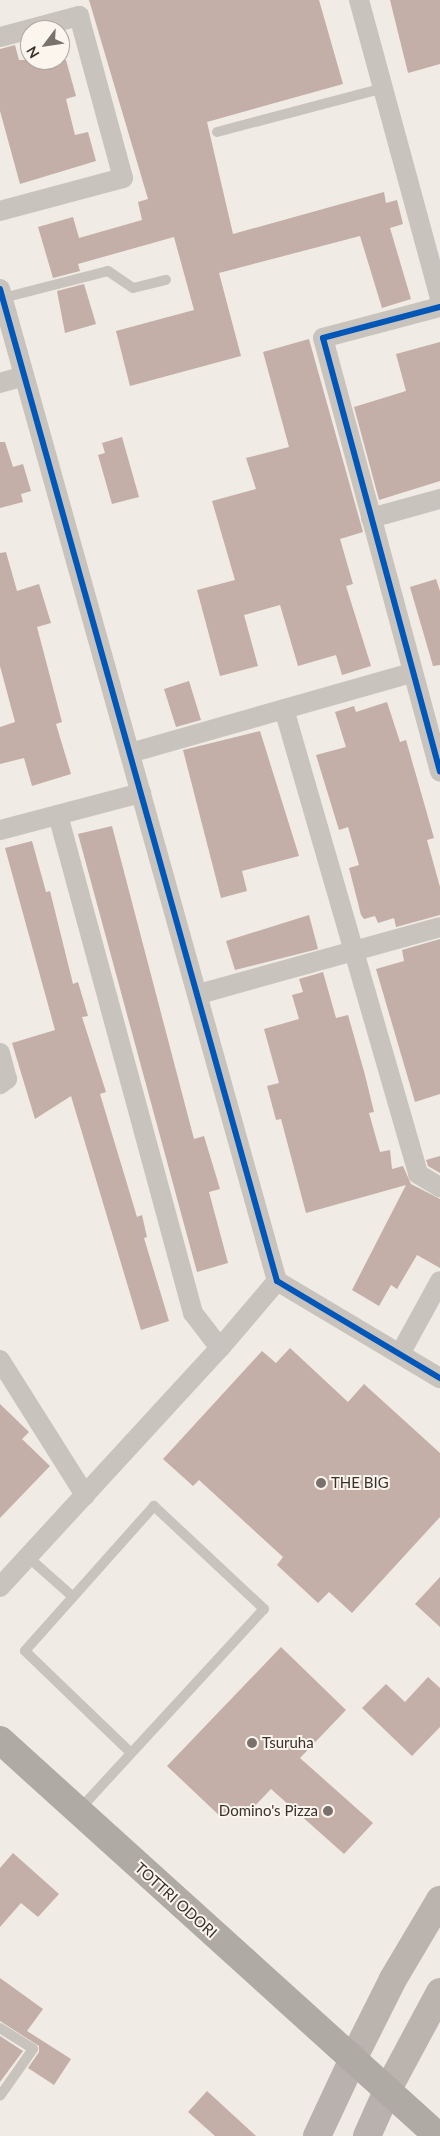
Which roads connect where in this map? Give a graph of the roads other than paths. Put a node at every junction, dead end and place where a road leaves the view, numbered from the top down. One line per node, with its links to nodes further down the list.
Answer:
1 (359, 0): 3 (street)
2 (0, 37): 5 (street)
3 (383, 88): 4 (lane); 8 (street)
4 (217, 132)
5 (0, 211)
6 (166, 280): 7 (lane)
7 (1, 294): 10 (street)
8 (440, 299)
9 (440, 307): 13 (street)
10 (24, 376): 11 (street); 16 (street)
11 (0, 383)
12 (440, 499): 13 (street)
13 (371, 518): 14 (street)
14 (410, 673): 15 (street); 17 (street)
15 (284, 709): 16 (street); 22 (street)
16 (130, 753): 18 (street)
17 (440, 771)
18 (141, 793): 19 (street); 23 (street)
19 (58, 815): 20 (street); 29 (street)
20 (0, 830)
21 (440, 927): 22 (street)
22 (354, 951): 23 (street); 26 (street)
23 (199, 994): 27 (street)
24 (0, 1053): 25 (street)
25 (0, 1084)
26 (440, 1187)
27 (277, 1281): 29 (street); 30 (street)
28 (440, 1281): 30 (street)
29 (220, 1348): 33 (street)
30 (400, 1354): 32 (street)
31 (0, 1360): 33 (street)
32 (440, 1378)
33 (85, 1494): 34 (street)
34 (28, 1557): 35 (street); 36 (lane)
35 (0, 1587)
36 (73, 1597): 38 (lane); 38 (lane)
37 (0, 1740): 39 (highway, TOTTRI ODORI)
38 (131, 1753): 39 (lane)
39 (78, 1811): 43 (highway, TOTTRI ODORI)
40 (440, 1900): 43 (main road)
41 (440, 1992): 44 (main road)
42 (0, 2028): 45 (lane)
43 (354, 2057): 44 (highway, TOTTRI ODORI); 46 (main road)
44 (388, 2089): 47 (main road); 48 (highway, TOTTRI ODORI)
45 (0, 2096)
46 (317, 2136)
47 (367, 2136)
48 (438, 2136)

